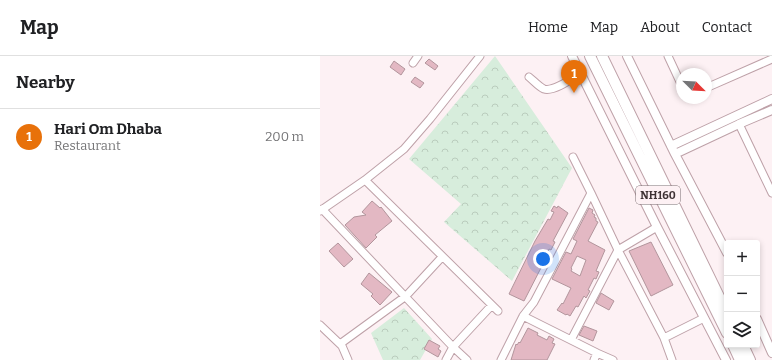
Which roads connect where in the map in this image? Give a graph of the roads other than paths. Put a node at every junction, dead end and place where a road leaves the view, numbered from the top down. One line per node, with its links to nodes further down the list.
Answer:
1 (418, 56): 9 (street)
2 (480, 56): 21 (street)
3 (572, 56): 10 (main road)
4 (590, 56): 37 (highway, NH160)
5 (602, 56): 32 (highway, NH160)
6 (668, 56): 11 (street)
7 (630, 57): 17 (main road)
8 (772, 59): 13 (street)
9 (413, 63)
10 (581, 73): 12 (street); 25 (main road)
11 (676, 73)
12 (529, 77)
13 (712, 85)
14 (772, 99): 17 (main road)
15 (772, 110): 16 (main road)
16 (739, 124): 18 (main road); 20 (street)
17 (671, 146): 18 (main road)
18 (675, 154): 26 (main road)
19 (573, 157): 22 (street)
20 (769, 178): 23 (street)
21 (365, 180): 24 (street); 28 (street)
22 (591, 193): 27 (street); 33 (street)
23 (772, 193)
24 (321, 210): 29 (street)
25 (657, 227): 27 (street); 34 (main road)
26 (724, 247)
27 (618, 250): 38 (street); 39 (street)
28 (442, 257): 29 (street); 30 (street)
29 (406, 296): 40 (street); 41 (street)
30 (492, 304): 31 (street); 41 (street)
31 (498, 312)
32 (727, 312)
33 (523, 316): 39 (street); 49 (street)
34 (704, 318): 38 (street); 53 (main road)
35 (320, 325): 40 (street)
36 (760, 326): 45 (main road)
37 (724, 328)
38 (664, 338): 52 (street)
39 (571, 340): 44 (street)
40 (340, 344): 46 (street)
41 (453, 347): 47 (street); 48 (street)
42 (736, 348): 54 (highway)
43 (744, 348): 54 (highway)
44 (597, 352): 50 (street); 51 (street)
45 (772, 353)
46 (348, 360)
47 (446, 360)
48 (467, 360)
49 (501, 360)
50 (594, 360)
51 (613, 360)
52 (672, 360)
53 (726, 360)
54 (746, 360)

